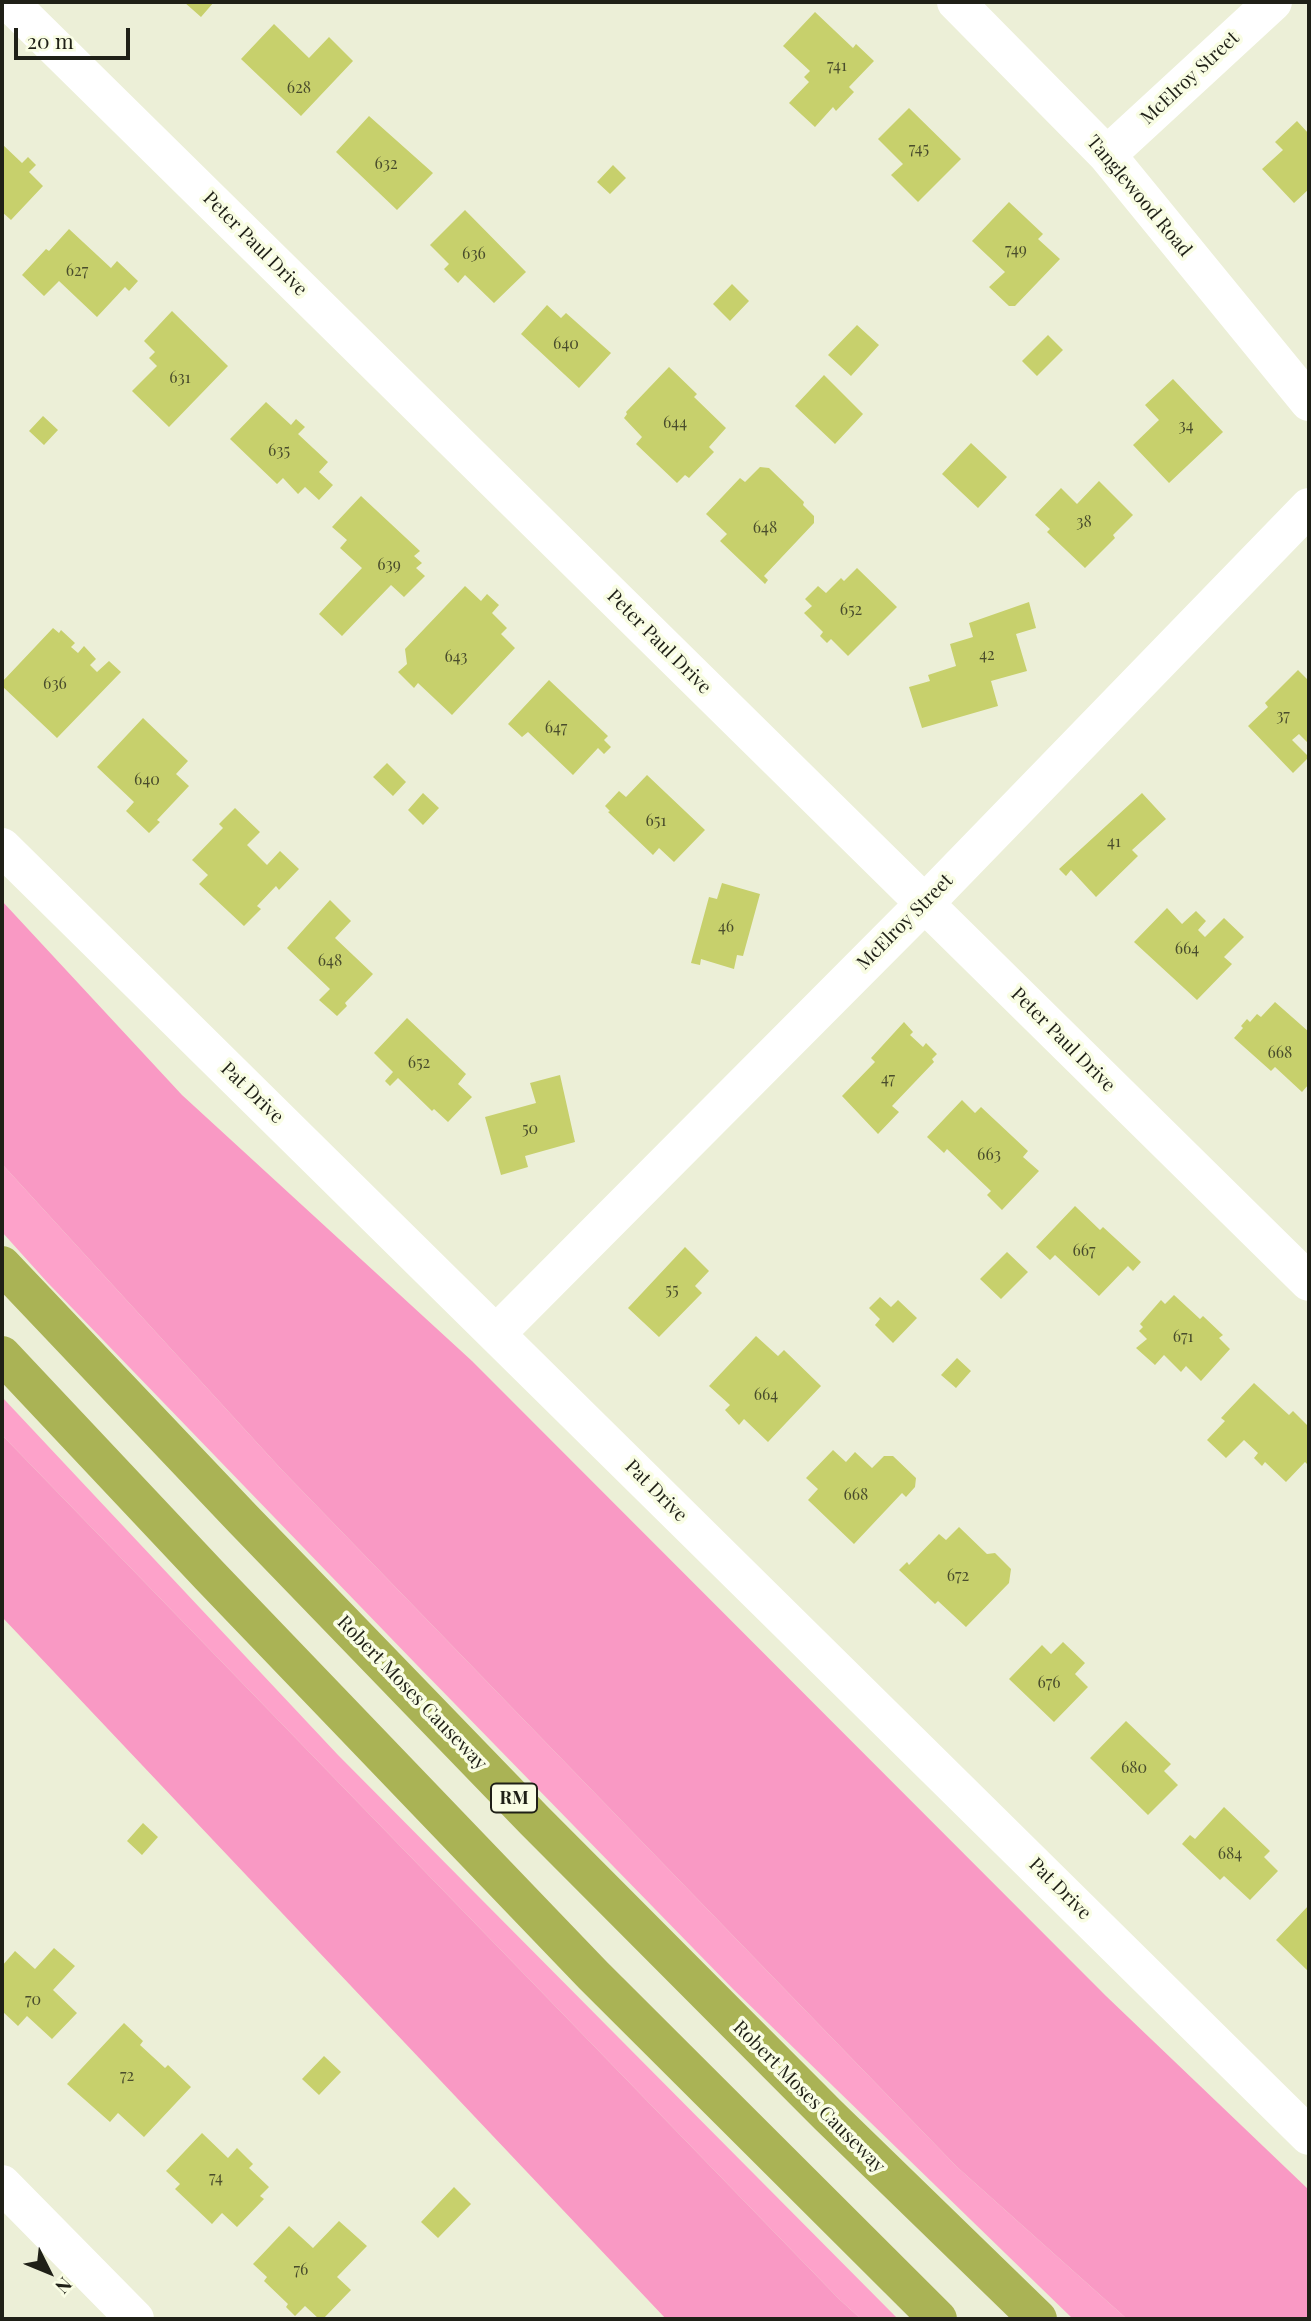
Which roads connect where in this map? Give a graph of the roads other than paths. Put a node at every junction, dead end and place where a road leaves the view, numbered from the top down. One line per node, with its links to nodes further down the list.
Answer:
1 (9, 2): 8 (street, Peter Paul Drive)
2 (956, 2): 4 (street, Tanglewood Road)
3 (1273, 2): 4 (street, McElroy Street)
4 (1107, 155): 5 (street, Tanglewood Road)
5 (1309, 402)
6 (1309, 507): 8 (street, McElroy Street)
7 (2, 847): 11 (street, Pat Drive)
8 (925, 903): 10 (street, Peter Paul Drive); 11 (street, McElroy Street)
9 (2, 1265): 17 (highway, Robert Moses Causeway / RM)
10 (1309, 1282)
11 (497, 1333): 13 (street, Pat Drive)
12 (2, 1354): 16 (highway)
13 (1309, 2136)
14 (5, 2193): 15 (street)
15 (135, 2319)
16 (938, 2319)
17 (1038, 2319)

